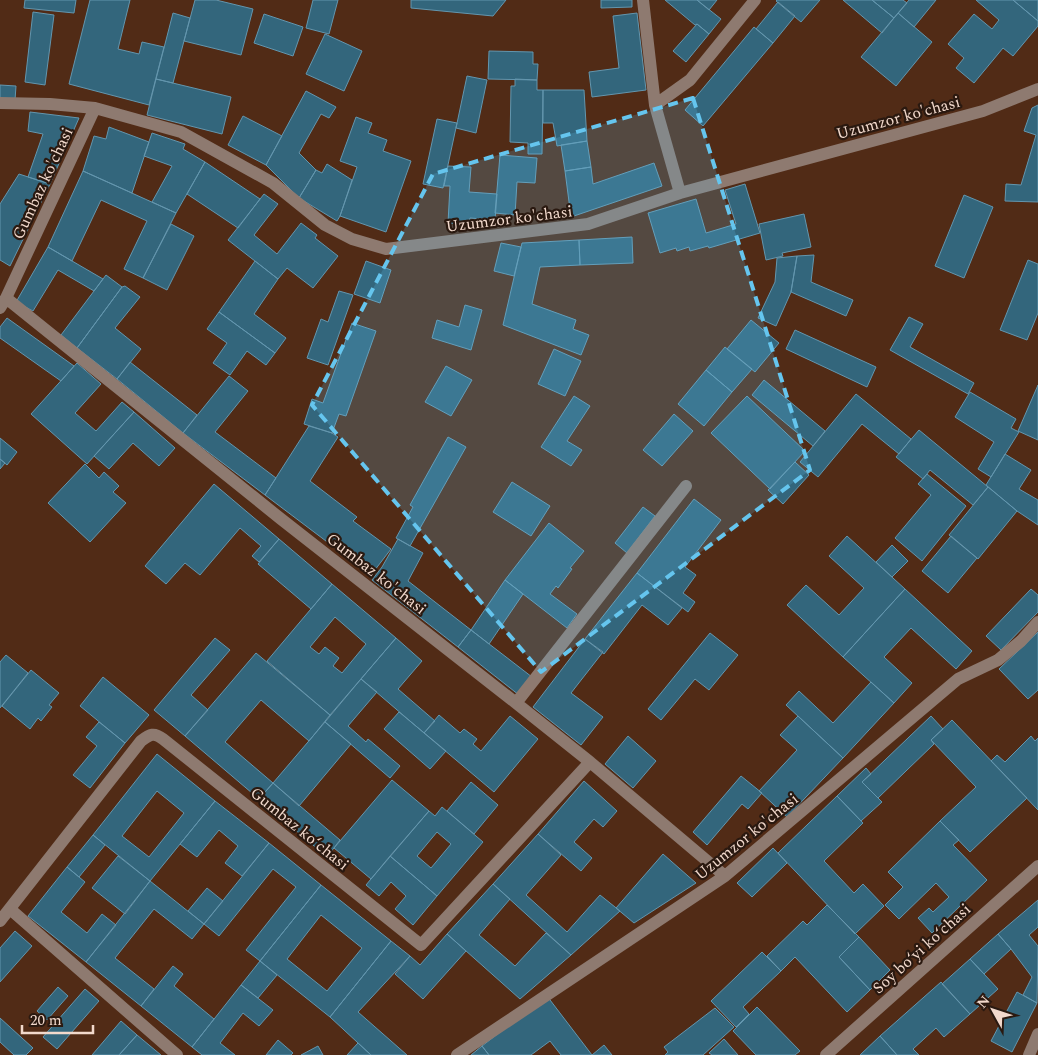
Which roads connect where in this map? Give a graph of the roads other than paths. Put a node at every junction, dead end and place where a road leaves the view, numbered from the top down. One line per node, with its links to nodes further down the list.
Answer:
1 (643, 0): 5 (street)
2 (755, 0): 5 (street)
3 (1036, 88): 7 (street, Uzumzor ko'chasi)
4 (0, 104): 6 (street, Uzumzor ko'chasi)
5 (656, 106): 7 (street)
6 (95, 108): 7 (street, Uzumzor ko'chasi); 8 (street, Gumbaz ko'chasi)
7 (680, 193)
8 (3, 303): 11 (street, Gumbaz ko'chasi)
9 (686, 486): 11 (street)
10 (1038, 622): 14 (street, Uzumzor ko'chasi)
11 (516, 703): 12 (street, Gumbaz ko'chasi)
12 (590, 762): 14 (street, Gumbaz ko'chasi); 15 (street, Gumbaz koʻchasi)
13 (1038, 866): 20 (street, Soy boʻyi koʻchasi)
14 (726, 876): 19 (street, Uzumzor ko'chasi)
15 (10, 909): 16 (street, Gumbaz koʻchasi); 18 (street)
16 (0, 921)
17 (1038, 1034): 21 (street)
18 (177, 1055)
19 (457, 1055)
20 (826, 1055)
21 (1029, 1055)

